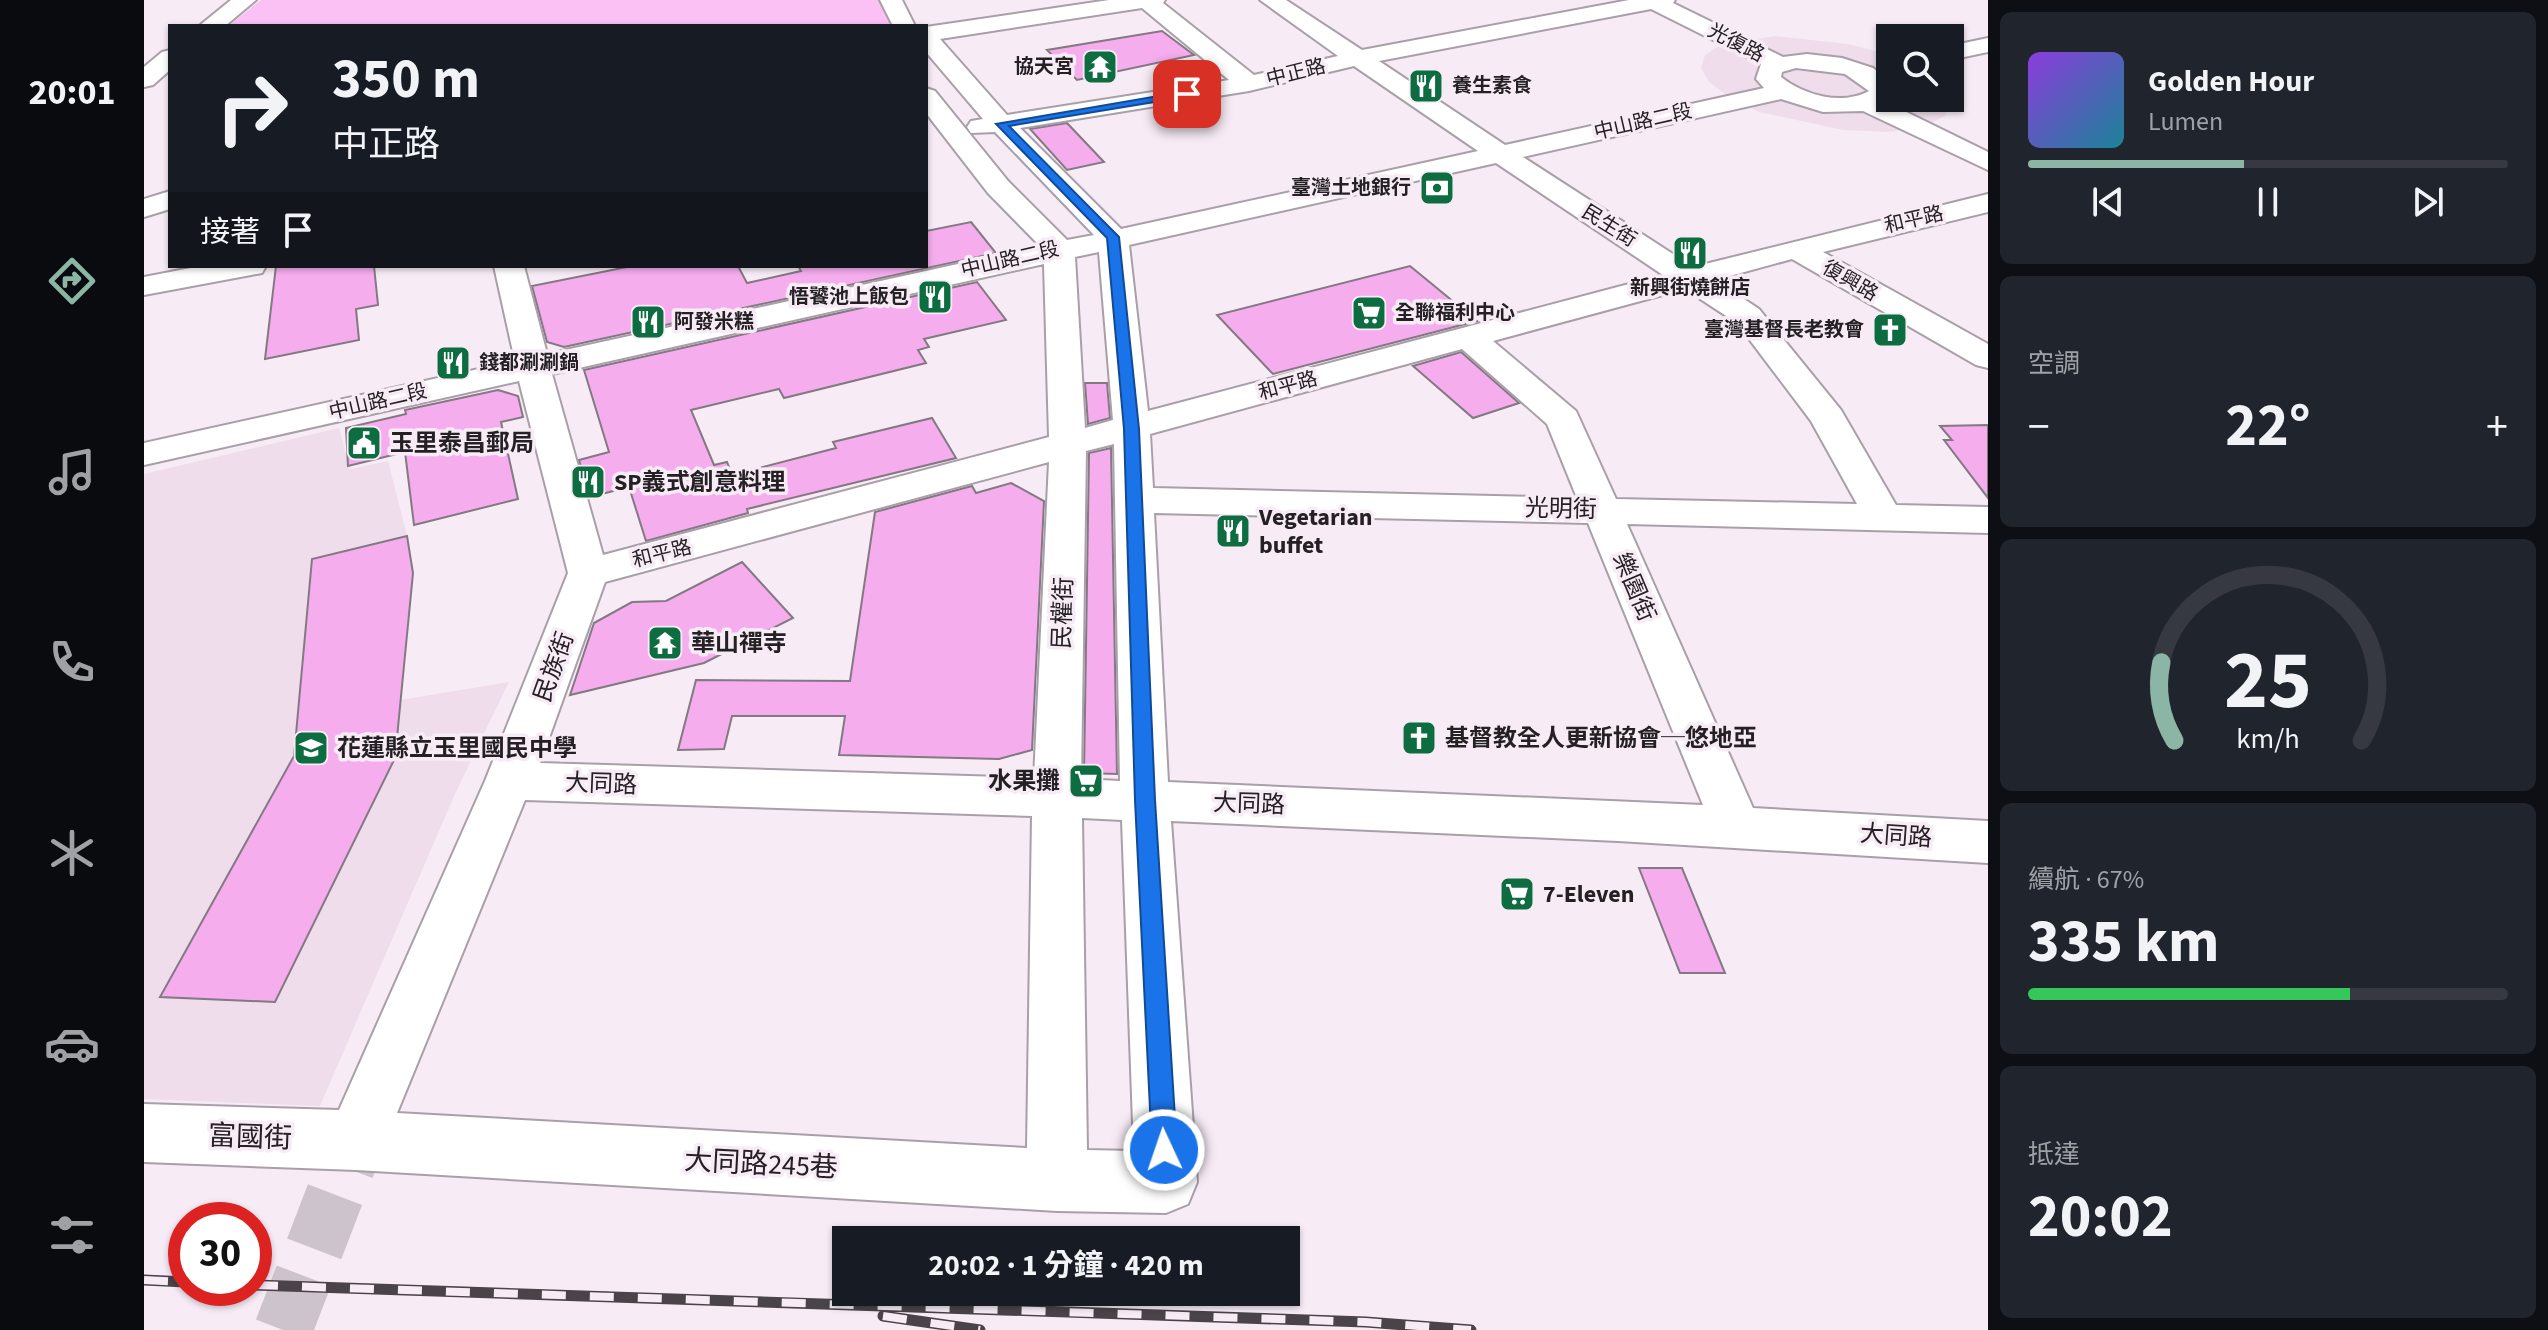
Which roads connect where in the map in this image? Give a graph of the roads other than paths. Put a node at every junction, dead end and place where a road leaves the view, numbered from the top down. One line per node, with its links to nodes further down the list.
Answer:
1 (245, 0): 7 (street)
2 (891, 0): 8 (street)
3 (1271, 0): 15 (street, 民生街)
4 (1150, 1): 6 (street); 21 (street)
5 (1656, 1): 15 (street, 中正路); 19 (street, 光復路)
6 (1090, 4): 9 (street)
7 (213, 24)
8 (903, 24)
9 (928, 36)
10 (928, 38): 24 (street)
11 (1988, 45): 14 (street)
12 (144, 48): 13 (street)
13 (168, 50)
14 (1964, 50)
15 (1358, 58): 21 (street, 中正路); 26 (street, 民生街)
16 (168, 59): 20 (street)
17 (1876, 69): 18 (street)
18 (1861, 73): 19 (street, 中山路二段); 23 (street)
19 (1781, 78): 23 (street, 光復路); 26 (street, 中山路二段)
20 (144, 80)
21 (1249, 84): 24 (street, 中正路)
22 (928, 101): 25 (street)
23 (1869, 104): 27 (street)
24 (1001, 124): 25 (street, 中正路); 31 (street)
25 (941, 134): 32 (street)
26 (1500, 154): 31 (street, 中山路二段); 36 (street, 民生街)
27 (1988, 162)
28 (168, 201): 30 (street)
29 (1988, 203): 33 (street, 和平路)
30 (144, 208)
31 (1113, 237): 32 (street, 中山路二段); 41 (street)
32 (1059, 249): 40 (street, 中山路二段); 42 (street, 民權街)
33 (1796, 249): 36 (street, 和平路); 39 (street, 復興路)
34 (240, 268): 37 (street)
35 (509, 268): 40 (street)
36 (1694, 278): 38 (street, 和平路); 46 (street, 民生街)
37 (144, 286)
38 (1468, 337): 41 (street, 和平路); 45 (street, 樂園街)
39 (1988, 358)
40 (533, 367): 43 (street, 中山路二段); 48 (street)
41 (1132, 429): 42 (street, 和平路); 44 (street)
42 (1068, 446): 48 (street, 和平路); 50 (street, 民權街)
43 (144, 454)
44 (1134, 500): 45 (street, 光明街); 51 (street)
45 (1602, 510): 46 (street, 光明街); 52 (street, 樂園街)
46 (1882, 515): 47 (street, 光明街)
47 (1988, 520)
48 (588, 573): 49 (street, 民族街)
49 (509, 781): 50 (street, 大同路); 55 (street, 民族街)
50 (1057, 796): 51 (street, 大同路); 56 (street, 民權街)
51 (1145, 800): 52 (street, 大同路); 56 (street, 大同路245巷)
52 (1736, 826): 53 (street, 大同路)
53 (1988, 842)
54 (144, 1133): 55 (street, 富國街)
55 (356, 1140): 56 (street, 大同路245巷)
56 (1057, 1180)

